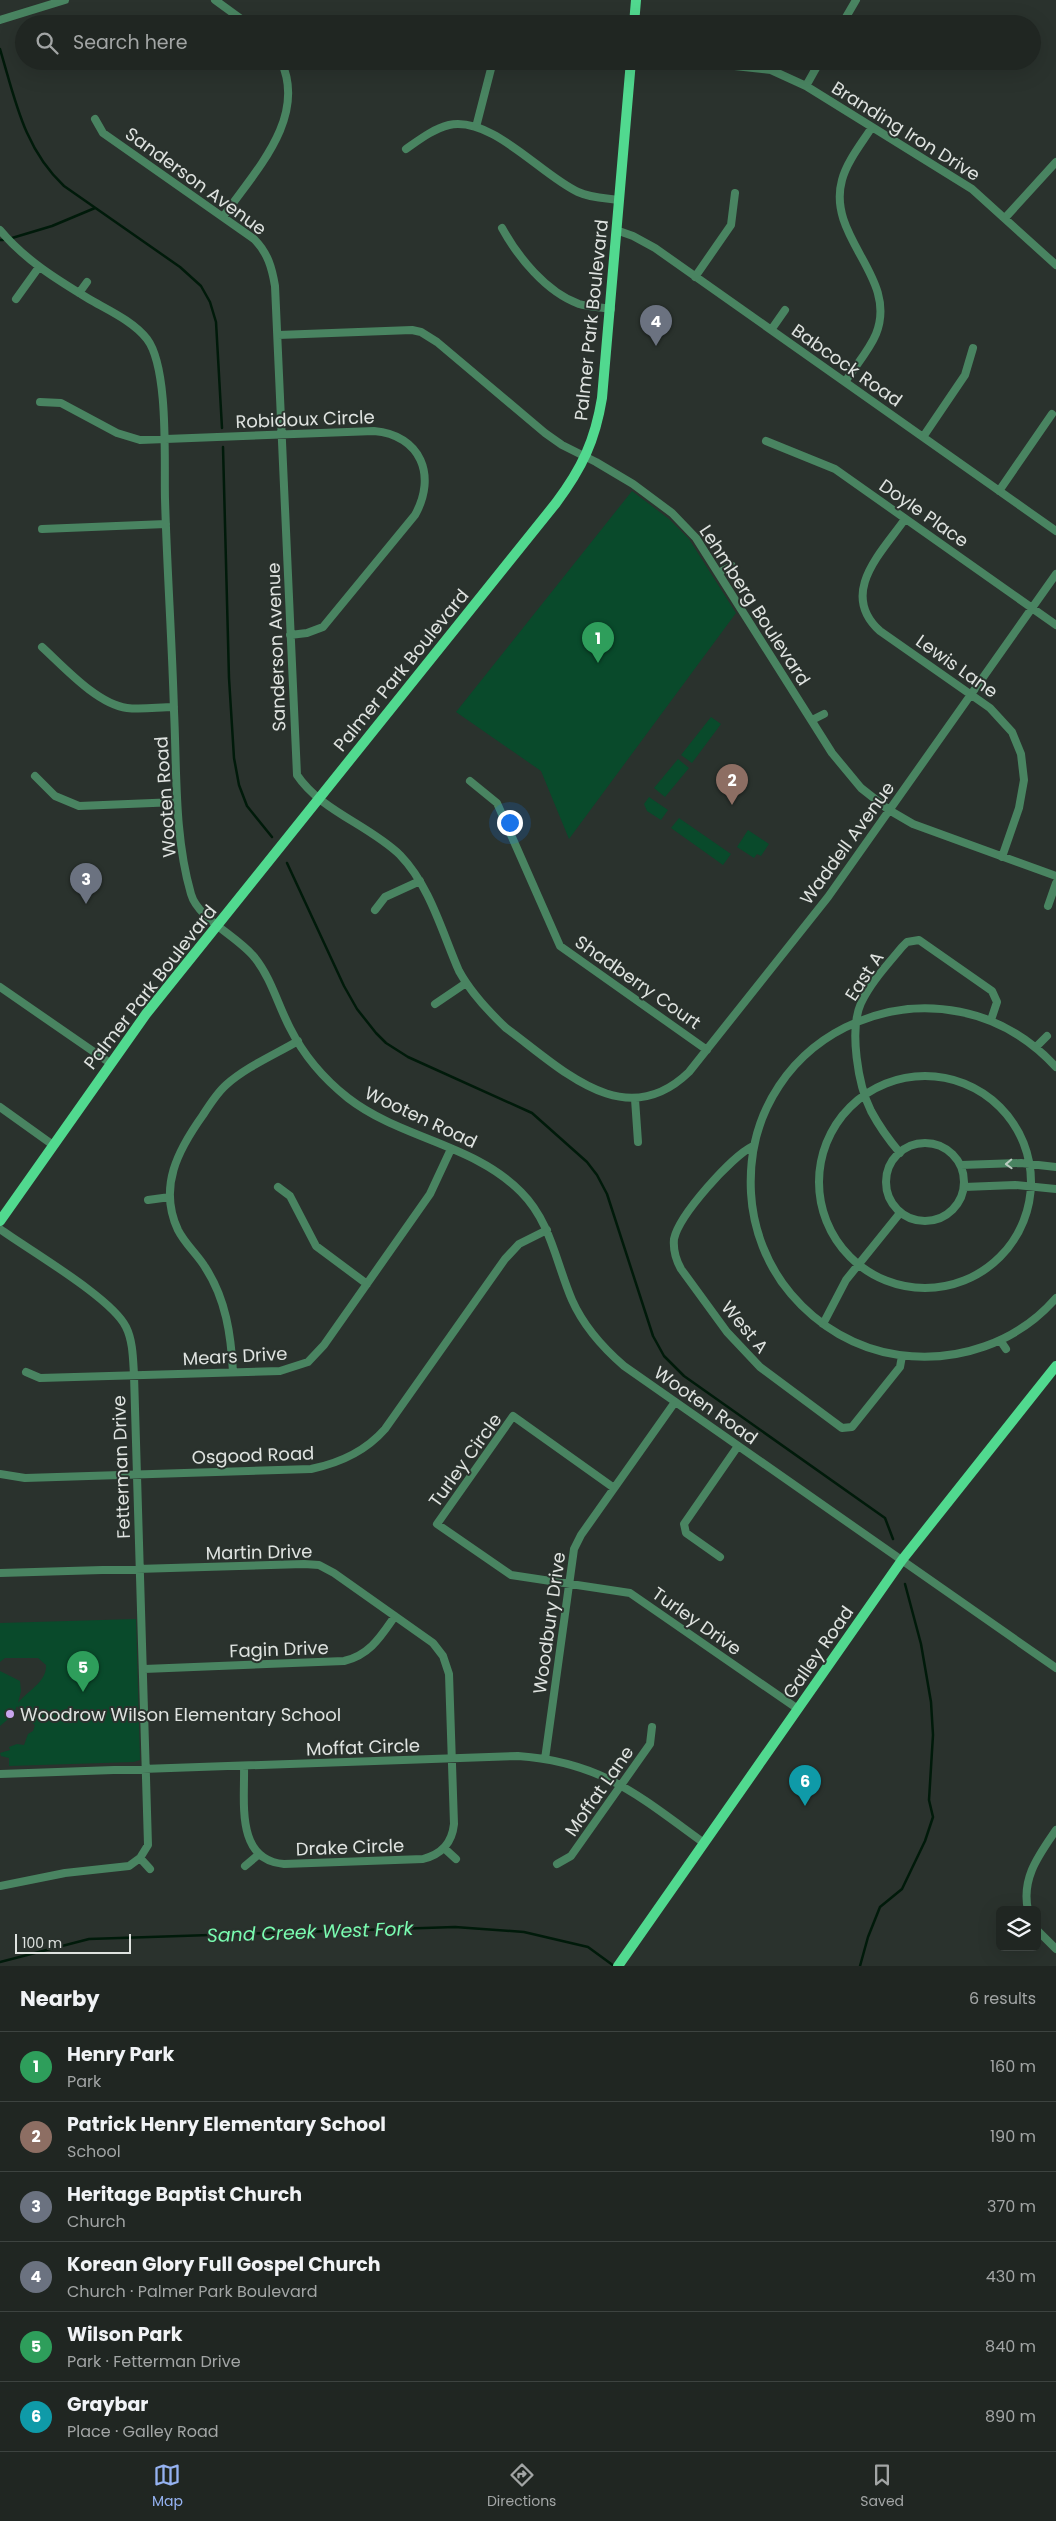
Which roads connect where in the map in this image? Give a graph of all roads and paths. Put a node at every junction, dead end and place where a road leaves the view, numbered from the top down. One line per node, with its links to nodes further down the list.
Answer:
1 (66, 0): 6 (street)
2 (215, 0): 7 (street)
3 (636, 0): 8 (main road)
4 (856, 0): 9 (street)
5 (15, 15): 10 (street)
6 (16, 15)
7 (236, 15)
8 (635, 15)
9 (847, 15)
10 (0, 20)
11 (284, 70): 24 (street)
12 (492, 70): 18 (street)
13 (630, 70): 23 (main road, Palmer Park Boulevard)
14 (771, 70): 16 (street, Branding Iron Drive)
15 (815, 70): 16 (street)
16 (806, 86): 19 (street, Branding Iron Drive)
17 (95, 118): 24 (street, Sanderson Avenue)
18 (476, 127): 20 (street); 23 (street)
19 (872, 127): 25 (street, Branding Iron Drive); 40 (street)
20 (406, 149)
21 (1056, 162): 25 (street)
22 (736, 193): 31 (street)
23 (619, 200): 28 (main road, Palmer Park Boulevard)
24 (223, 217): 38 (street, Sanderson Avenue)
25 (1005, 218): 29 (street, Branding Iron Drive)
26 (502, 228): 35 (street)
27 (0, 230): 30 (street, Wooten Road)
28 (616, 230): 31 (street, Babcock Road); 35 (main road, Palmer Park Boulevard)
29 (1056, 265)
30 (39, 268): 33 (street, Wooten Road); 34 (street)
31 (695, 277): 37 (street, Babcock Road)
32 (87, 282): 33 (street)
33 (79, 293): 45 (street, Wooten Road)
34 (16, 299)
35 (611, 309): 47 (main road, Palmer Park Boulevard)
36 (785, 310): 37 (street)
37 (771, 330): 40 (street, Babcock Road)
38 (278, 335): 43 (street, Sanderson Avenue); 47 (street, Lehmberg Boulevard)
39 (973, 348): 44 (street)
40 (845, 382): 44 (street, Babcock Road)
41 (40, 402): 45 (street, Robidoux Circle)
42 (1052, 414): 48 (street)
43 (282, 434): 45 (street, Robidoux Circle); 58 (street, Sanderson Avenue); 58 (street, Robidoux Circle)
44 (923, 437): 48 (street, Babcock Road)
45 (163, 439): 50 (street, Wooten Road)
46 (766, 441): 49 (street, Doyle Place)
47 (586, 457): 54 (street, Lehmberg Boulevard); 66 (main road, Palmer Park Boulevard)
48 (999, 491): 52 (street, Babcock Road)
49 (905, 519): 56 (street, Doyle Place); 60 (street, Lewis Lane)
50 (166, 524): 51 (street); 61 (street, Wooten Road)
51 (42, 529)
52 (1056, 531)
53 (732, 566): 54 (street)
54 (718, 573): 63 (street, Lehmberg Boulevard)
55 (1056, 574): 56 (street, Waddell Avenue)
56 (1032, 608): 57 (street, Doyle Place); 60 (street, Waddell Avenue)
57 (1056, 625)
58 (290, 634): 66 (street, Sanderson Avenue)
59 (42, 647): 61 (street)
60 (971, 694): 68 (street, Waddell Avenue); 69 (street, Lewis Lane)
61 (174, 707): 67 (street, Wooten Road)
62 (824, 714): 63 (street)
63 (812, 720): 68 (street, Lehmberg Boulevard)
64 (35, 776): 67 (street)
65 (470, 782): 84 (street, Shadberry Court)
66 (319, 797): 71 (street, Sanderson Avenue); 75 (main road, Palmer Park Boulevard)
67 (177, 802): 75 (street, Wooten Road)
68 (889, 810): 69 (street, Lehmberg Boulevard); 84 (street, Waddell Avenue)
69 (1002, 857): 70 (street, Lehmberg Boulevard)
70 (1056, 876)
71 (420, 882): 74 (street); 76 (street, Sanderson Avenue)
72 (1056, 883): 73 (street)
73 (1048, 906)
74 (375, 910)
75 (218, 924): 82 (street, Wooten Road); 85 (main road, Palmer Park Boulevard)
76 (466, 983): 78 (street); 88 (street, Sanderson Avenue)
77 (0, 987): 85 (street)
78 (434, 1004)
79 (991, 1020): 80 (street); 80 (street, East A); 83 (street)
80 (855, 1022): 87 (street, East A); 92 (street)
81 (1047, 1036): 83 (street)
82 (298, 1041): 93 (street, Wooten Road); 102 (street)
83 (1036, 1047): 86 (street)
84 (707, 1050): 88 (street, Waddell Avenue)
85 (110, 1063): 91 (main road, Palmer Park Boulevard)
86 (1056, 1066)
87 (864, 1094): 94 (street, East A); 95 (street); 108 (street)
88 (635, 1099): 90 (street)
89 (0, 1107): 91 (street)
90 (638, 1142)
91 (54, 1145): 105 (main road, Palmer Park Boulevard)
92 (753, 1146): 111 (street); 114 (street, West A)
93 (451, 1149): 107 (street, Wooten Road); 109 (street, Mears Drive)
94 (900, 1153): 96 (street); 104 (street)
95 (1030, 1164): 96 (street, one-way to 96); 97 (street); 98 (street)
96 (961, 1165): 100 (street)
97 (1056, 1167)
98 (1032, 1186): 100 (street); 101 (street); 108 (street)
99 (278, 1187): 109 (street)
100 (964, 1187): 104 (street)
101 (1056, 1189)
102 (170, 1197): 103 (street); 117 (street)
103 (148, 1200)
104 (900, 1213): 108 (street)
105 (0, 1220)
106 (0, 1228): 118 (street, Fetterman Drive)
107 (547, 1230): 119 (street, Wooten Road); 122 (street, Osgood Road)
108 (858, 1265): 111 (street)
109 (367, 1284): 117 (street, Mears Drive)
110 (1056, 1298): 112 (street)
111 (823, 1324): 114 (street)
112 (1000, 1340): 113 (street); 114 (street)
113 (1006, 1349)
114 (902, 1356)
115 (1056, 1366): 125 (main road, Galley Road)
116 (26, 1372): 118 (street, Mears Drive)
117 (233, 1372): 118 (street, Mears Drive)
118 (134, 1375): 122 (street, Fetterman Drive)
119 (675, 1402): 120 (street, Wooten Road); 123 (street, Woodbury Drive)
120 (738, 1446): 124 (street); 125 (street, Wooten Road)
121 (0, 1474): 122 (street, Osgood Road)
122 (137, 1474): 126 (street, Fetterman Drive)
123 (614, 1488): 128 (street, Woodbury Drive); 128 (street, Turley Circle)
124 (720, 1557)
125 (902, 1560): 131 (street, Wooten Road); 132 (main road, Galley Road)
126 (139, 1569): 127 (street, Martin Drive); 129 (street, Martin Drive); 130 (street, Fetterman Drive)
127 (0, 1573)
128 (568, 1584): 132 (street, Turley Drive); 135 (street, Woodbury Drive)
129 (395, 1616): 130 (street, Fagin Drive); 134 (street, Martin Drive)
130 (144, 1668): 137 (street, Fetterman Drive)
131 (1056, 1668)
132 (798, 1709): 141 (main road, Galley Road)
133 (652, 1727): 139 (street, Moffat Lane)
134 (452, 1759): 135 (street, Moffat Circle); 136 (street, Moffat Circle); 142 (street)
135 (545, 1759): 139 (street, Moffat Circle)
136 (244, 1766): 137 (street, Moffat Circle); 143 (street)
137 (146, 1768): 138 (street, Moffat Circle); 144 (street, Fetterman Drive)
138 (0, 1774)
139 (621, 1785): 141 (street, Moffat Circle); 146 (street, Moffat Lane)
140 (1056, 1830): 150 (street)
141 (704, 1843): 153 (main road, Galley Road)
142 (444, 1848): 143 (street, Drake Circle); 145 (street)
143 (258, 1855): 147 (street)
144 (140, 1858): 148 (street); 149 (street)
145 (456, 1859)
146 (557, 1864)
147 (245, 1866)
148 (150, 1869)
149 (0, 1886)
150 (1028, 1906)
151 (1041, 1934): 152 (street)
152 (1056, 1949)
153 (618, 1966)

